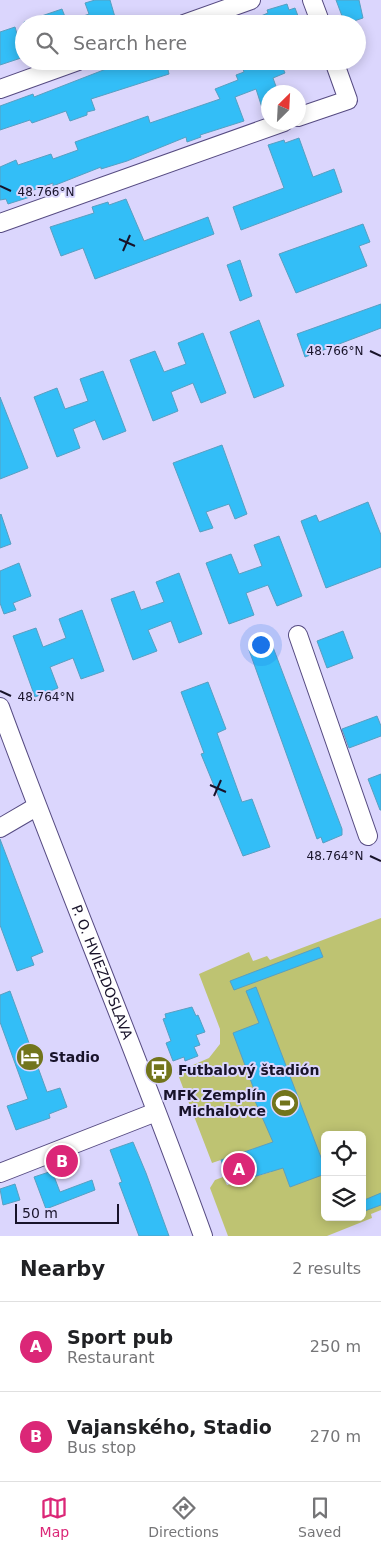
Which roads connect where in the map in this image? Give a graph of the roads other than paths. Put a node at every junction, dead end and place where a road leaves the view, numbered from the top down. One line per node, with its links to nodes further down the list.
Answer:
1 (251, 0): 3 (street)
2 (312, 0): 4 (street)
3 (209, 15)
4 (318, 15)
5 (53, 70): 7 (street)
6 (337, 70): 8 (street)
7 (0, 89)
8 (306, 114)
9 (262, 130): 10 (street)
10 (0, 223)
11 (298, 635): 15 (street)
12 (0, 707): 13 (street, P. O. HVIEZDOSLAVA)
13 (36, 807): 14 (street); 16 (street, P. O. HVIEZDOSLAVA)
14 (0, 828)
15 (368, 836)
16 (156, 1112): 17 (street); 18 (street, P. O. HVIEZDOSLAVA)
17 (0, 1173)
18 (203, 1236)

